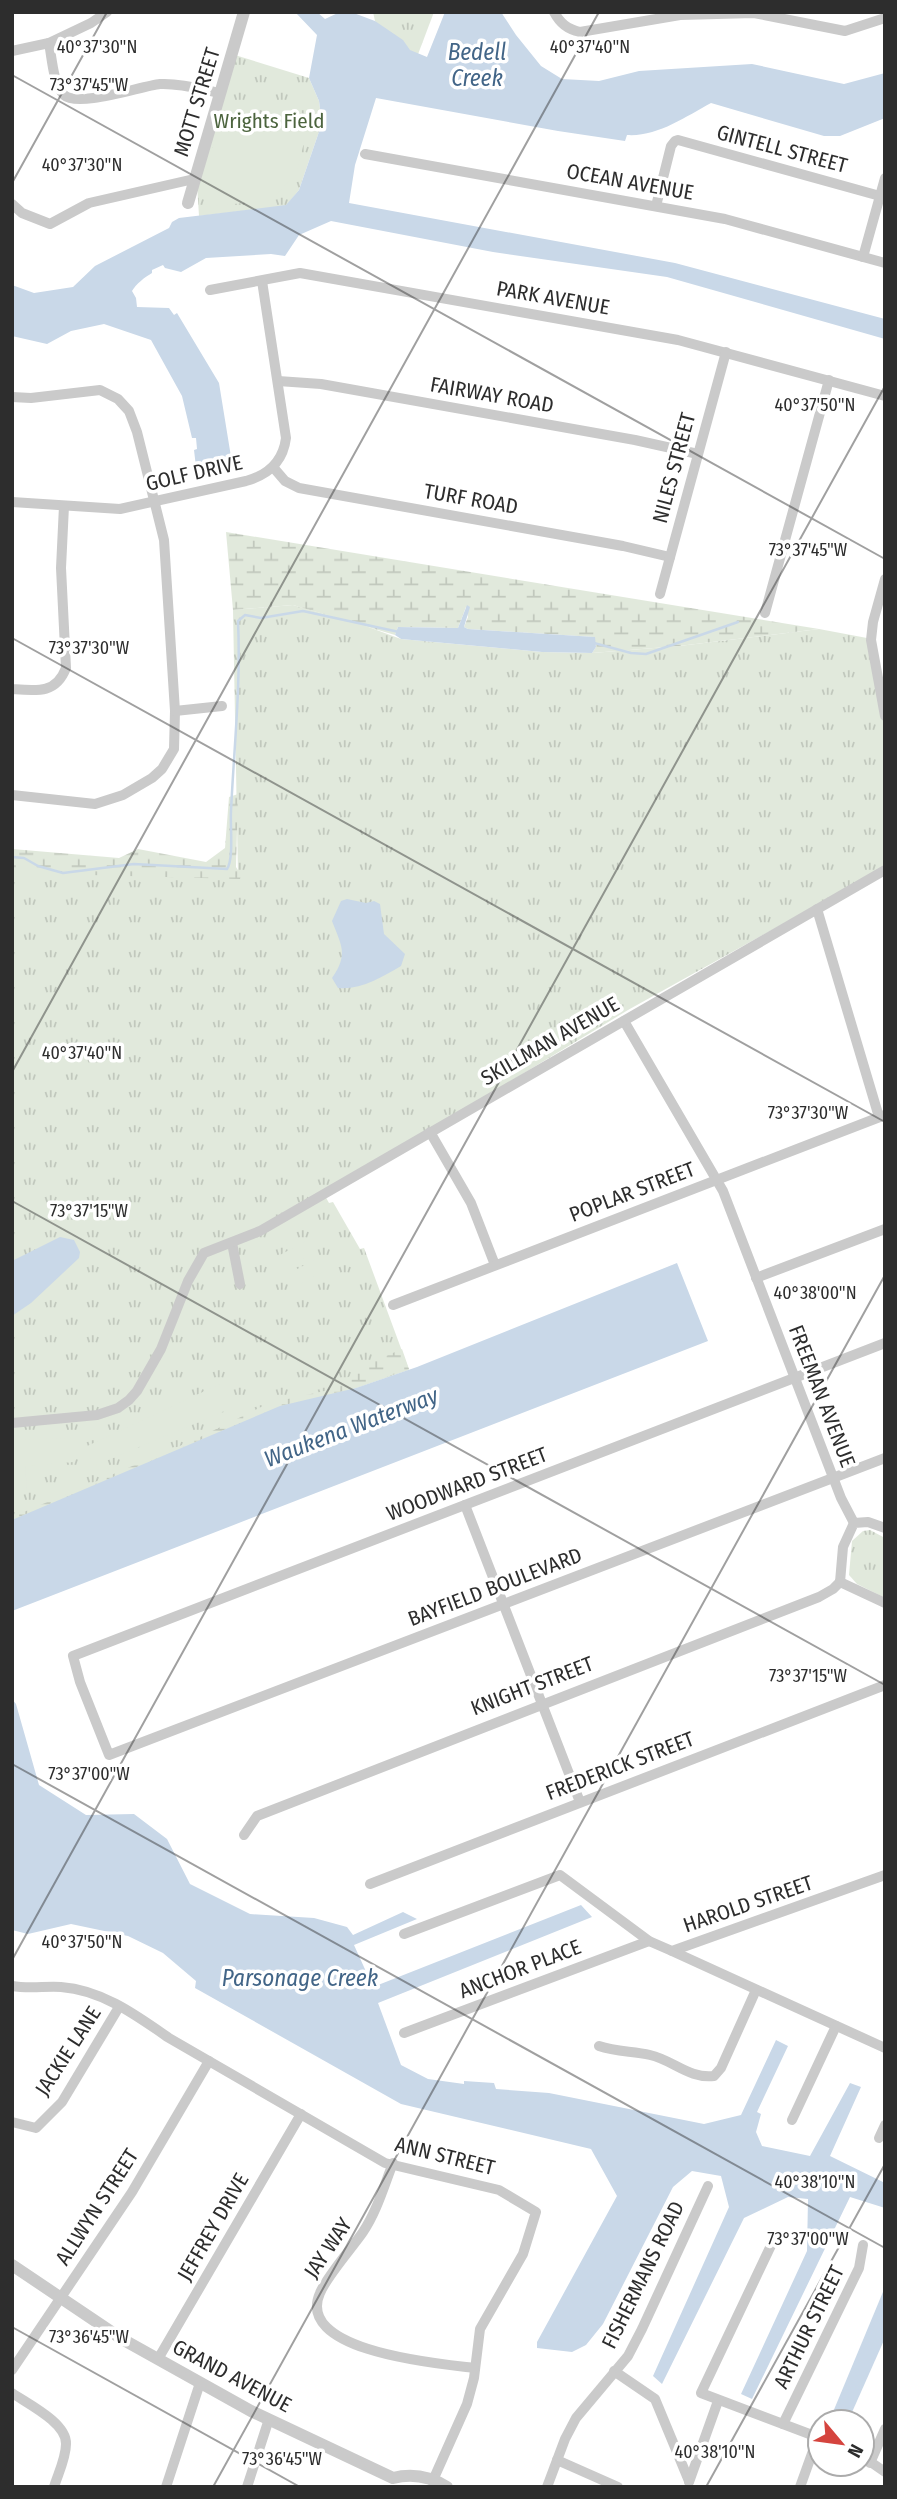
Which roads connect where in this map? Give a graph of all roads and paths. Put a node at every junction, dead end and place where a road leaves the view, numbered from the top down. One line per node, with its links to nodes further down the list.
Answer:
1 (107, 12): 7 (street)
2 (244, 12): 9 (street, MOTT STREET)
3 (554, 12): 5 (street)
4 (768, 13): 5 (street); 6 (street)
5 (657, 15)
6 (881, 19)
7 (49, 43): 8 (street); 9 (street)
8 (12, 51)
9 (219, 93): 12 (street, MOTT STREET)
10 (365, 154): 16 (street, OCEAN AVENUE)
11 (885, 178): 13 (street)
12 (194, 179): 14 (street, MOTT STREET); 15 (street)
13 (880, 196): 16 (street, GINTELL STREET); 17 (street)
14 (188, 202)
15 (12, 204)
16 (656, 206): 17 (street, OCEAN AVENUE)
17 (863, 257): 18 (street, OCEAN AVENUE)
18 (885, 263)
19 (262, 281): 20 (street, PARK AVENUE); 21 (street, PARK AVENUE); 23 (street, GOLF DRIVE)
20 (210, 290)
21 (726, 352): 22 (street, PARK AVENUE); 26 (street, NILES STREET)
22 (829, 380): 24 (street, PARK AVENUE); 34 (street)
23 (278, 381): 26 (street, FAIRWAY ROAD); 27 (street, GOLF DRIVE)
24 (885, 396)
25 (12, 397): 29 (street)
26 (698, 454): 31 (street, NILES STREET)
27 (273, 467): 29 (street, GOLF DRIVE); 31 (street, TURF ROAD)
28 (12, 502): 30 (street, GOLF DRIVE)
29 (156, 502): 30 (street, GOLF DRIVE); 37 (street)
30 (64, 506): 35 (street)
31 (670, 556): 33 (street, NILES STREET)
32 (885, 579): 38 (street)
33 (660, 594)
34 (765, 613)
35 (12, 689)
36 (222, 706): 37 (street)
37 (175, 711): 39 (street)
38 (885, 716)
39 (12, 795)
40 (885, 870): 41 (street, SKILLMAN AVENUE)
41 (817, 909): 42 (street, SKILLMAN AVENUE); 43 (street)
42 (624, 1021): 44 (street, SKILLMAN AVENUE); 45 (street, FREEMAN AVENUE)
43 (882, 1116): 45 (street, POPLAR STREET)
44 (430, 1132): 47 (street, SKILLMAN AVENUE); 48 (street)
45 (715, 1180): 48 (street, POPLAR STREET); 49 (street, FREEMAN AVENUE)
46 (885, 1229): 49 (street)
47 (232, 1243): 50 (street); 54 (street, SKILLMAN AVENUE)
48 (495, 1265): 51 (street, POPLAR STREET)
49 (756, 1278): 53 (street, FREEMAN AVENUE)
50 (240, 1284)
51 (393, 1304)
52 (885, 1343): 53 (street, WOODWARD STREET)
53 (794, 1378): 56 (street, FREEMAN AVENUE); 57 (street, WOODWARD STREET)
54 (12, 1423)
55 (885, 1458): 56 (street, BAYFIELD BOULEVARD)
56 (833, 1478): 58 (street, FREEMAN AVENUE); 62 (street, BAYFIELD BOULEVARD)
57 (465, 1505): 62 (street); 65 (street, WOODWARD STREET)
58 (854, 1523): 59 (street); 60 (street)
59 (885, 1528)
60 (840, 1582): 61 (street); 64 (street, KNIGHT STREET)
61 (885, 1603)
62 (503, 1604): 64 (street); 65 (street, BAYFIELD BOULEVARD)
63 (885, 1685): 66 (street, FREDERICK STREET)
64 (541, 1703): 66 (street); 67 (street, KNIGHT STREET)
65 (119, 1751)
66 (580, 1802): 69 (street, FREDERICK STREET)
67 (244, 1835)
68 (885, 1875): 72 (street, HAROLD STREET)
69 (370, 1884)
70 (404, 1934): 71 (street, HAROLD STREET)
71 (649, 1941): 72 (street, HAROLD STREET); 77 (street, ANCHOR PLACE)
72 (672, 1951): 74 (street)
73 (12, 1986): 75 (street, ANN STREET)
74 (756, 1990): 76 (street); 78 (street)
75 (119, 2007): 80 (street, ANN STREET); 83 (street, JACKIE LANE)
76 (836, 2026): 79 (street); 82 (street)
77 (404, 2033)
78 (599, 2046)
79 (885, 2049)
80 (209, 2061): 81 (street, ANN STREET); 91 (street, ALLWYN STREET)
81 (301, 2114): 86 (street, ANN STREET); 92 (street, JEFFREY DRIVE)
82 (792, 2120)
83 (12, 2122)
84 (885, 2125): 85 (street)
85 (879, 2138)
86 (393, 2164): 93 (street, ANN STREET); 93 (street, JAY WAY)
87 (708, 2186): 95 (street, FISHERMANS ROAD)
88 (775, 2237): 98 (street)
89 (863, 2245): 100 (street, ARTHUR STREET)
90 (12, 2265): 91 (street, GRAND AVENUE)
91 (61, 2298): 92 (street, GRAND AVENUE); 94 (street, ALLWYN STREET)
92 (158, 2359): 96 (street, GRAND AVENUE)
93 (474, 2368): 103 (street, ANN STREET)
94 (12, 2370)
95 (614, 2371): 102 (street, FISHERMANS ROAD); 105 (street)
96 (200, 2383): 99 (street, GRAND AVENUE); 107 (street)
97 (12, 2393): 106 (street)
98 (718, 2400): 100 (street); 105 (street)
99 (269, 2419): 104 (street, GRAND AVENUE); 108 (street)
100 (783, 2424): 101 (street)
101 (806, 2433)
102 (557, 2459): 110 (street, FISHERMANS ROAD); 111 (street)
103 (433, 2478): 104 (street, GRAND AVENUE); 109 (street)
104 (391, 2482)
105 (688, 2484)
106 (54, 2487)
107 (166, 2487)
108 (247, 2487)
109 (447, 2487)
110 (547, 2487)
111 (618, 2487)

